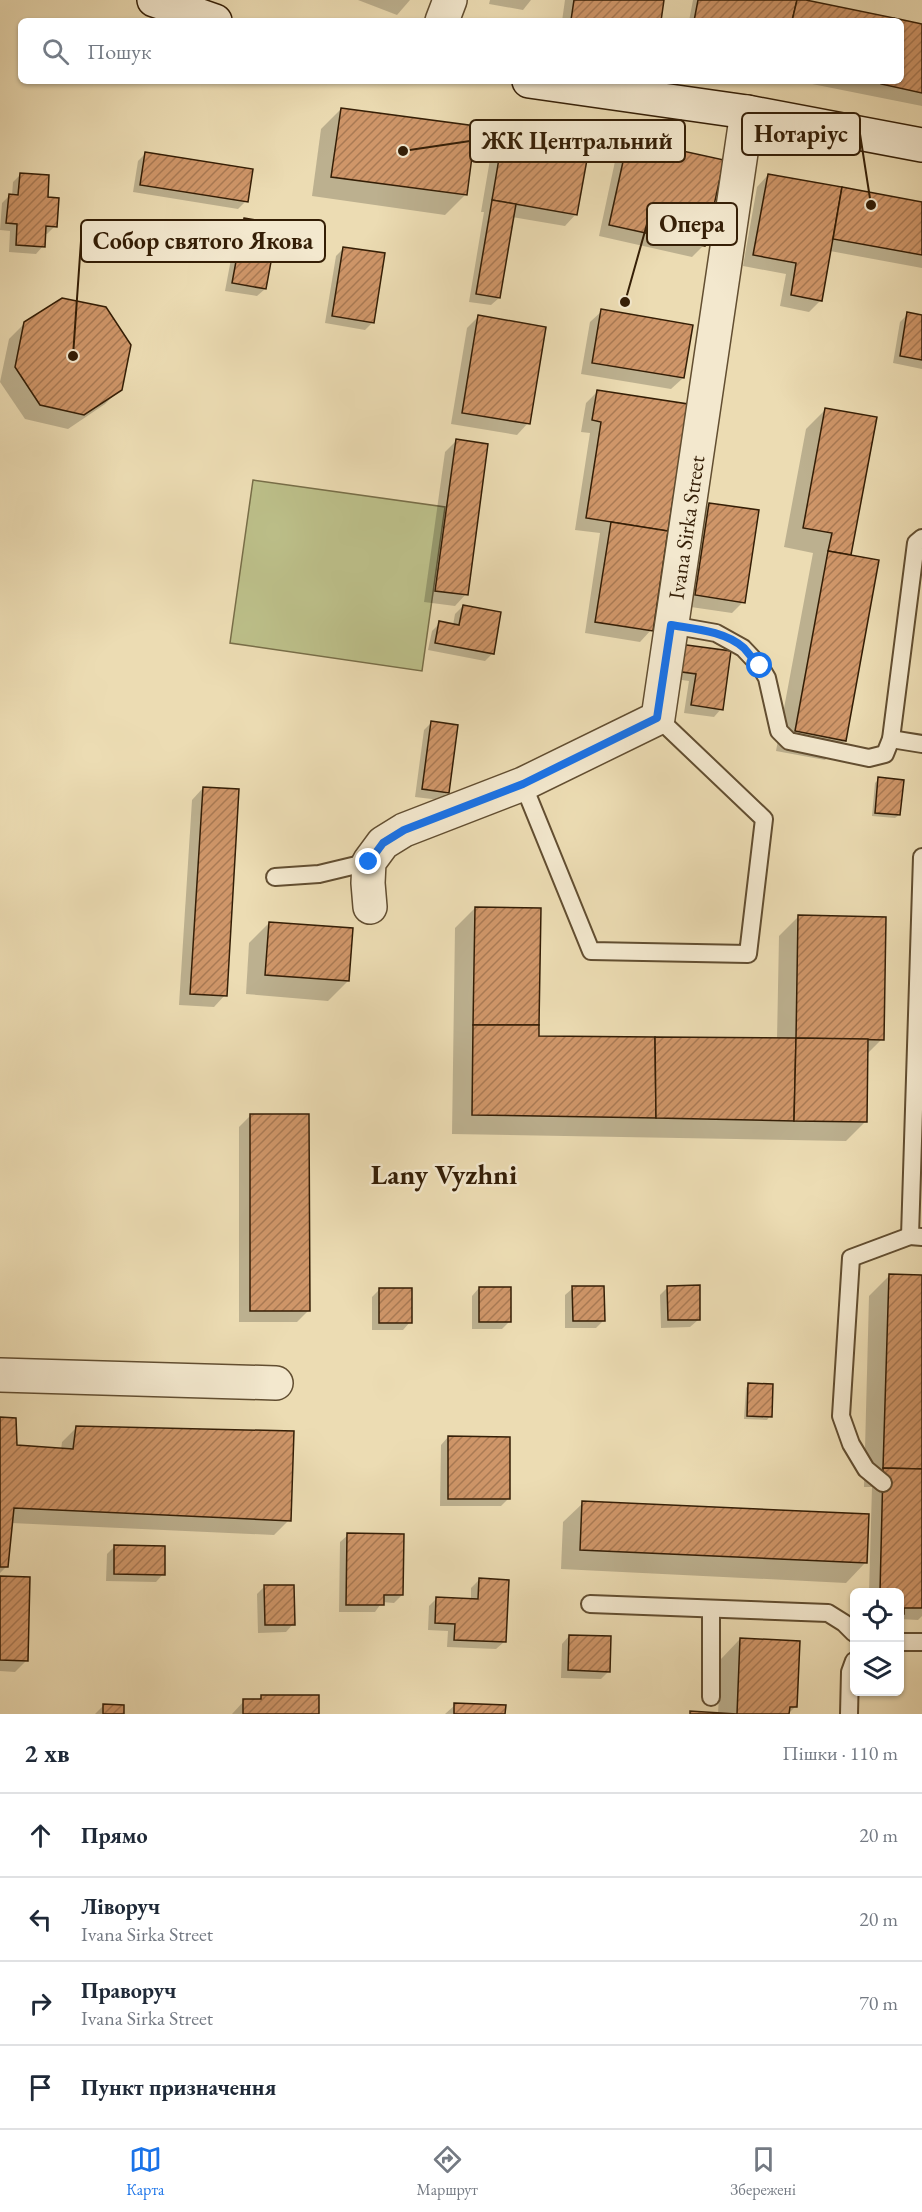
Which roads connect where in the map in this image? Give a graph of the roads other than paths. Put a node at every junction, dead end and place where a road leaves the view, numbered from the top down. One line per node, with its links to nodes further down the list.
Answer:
1 (153, 0): 3 (street)
2 (450, 0): 4 (street)
3 (207, 18)
4 (443, 18)
5 (550, 84): 6 (street)
6 (747, 112): 7 (street); 9 (street, Ivana Sirka Street)
7 (922, 144)
8 (922, 538): 11 (lane)
9 (671, 625): 10 (street, Ivana Sirka Street); 11 (lane)
10 (657, 718): 13 (street); 13 (lane)
11 (891, 739): 12 (lane)
12 (922, 744)
13 (523, 784): 15 (street)
14 (922, 857): 18 (lane)
15 (369, 862): 16 (lane); 17 (street)
16 (275, 877)
17 (370, 907)
18 (916, 1237): 21 (lane)
19 (0, 1375): 20 (street)
20 (276, 1383)
21 (883, 1483)
22 (590, 1604): 23 (lane)
23 (711, 1609): 24 (lane); 28 (lane)
24 (850, 1629)
25 (904, 1642): 26 (lane)
26 (922, 1642)
27 (850, 1672): 29 (lane)
28 (711, 1697)
29 (849, 1714)

